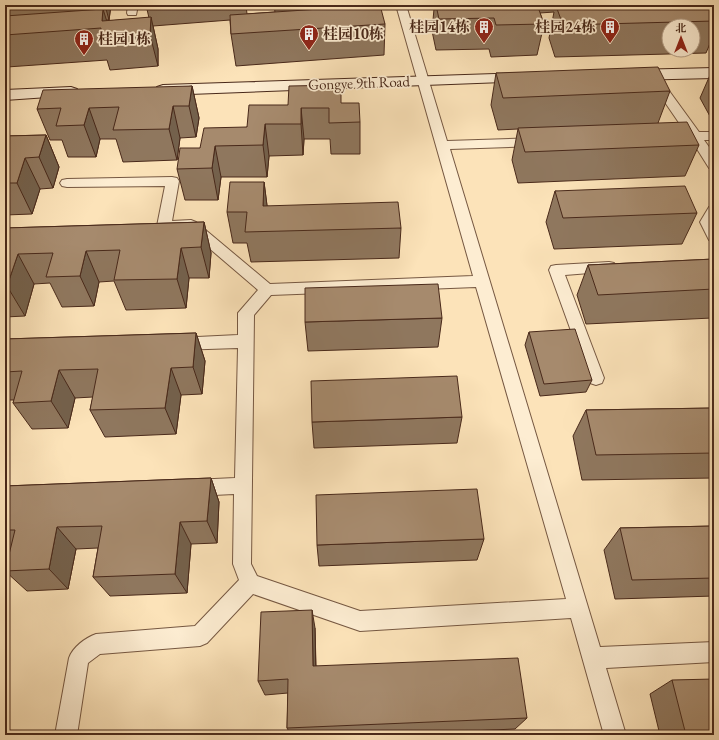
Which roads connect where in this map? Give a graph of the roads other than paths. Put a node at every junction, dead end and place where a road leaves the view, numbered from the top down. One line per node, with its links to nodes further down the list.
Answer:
1 (401, 5): 6 (lane)
2 (714, 73): 3 (street)
3 (651, 75): 4 (street); 10 (lane)
4 (612, 76)
5 (542, 78): 6 (street, Gongye 9th Road)
6 (424, 81): 7 (street, Gongye 9th Road); 14 (lane)
7 (147, 90)
8 (84, 92): 9 (street)
9 (5, 94)
10 (696, 136): 11 (lane); 12 (lane); 15 (lane)
11 (714, 136)
12 (664, 137)
13 (547, 141): 14 (lane)
14 (443, 145): 20 (lane)
15 (714, 166)
16 (67, 184): 21 (lane)
17 (714, 210): 18 (lane)
18 (714, 236)
19 (619, 266): 24 (lane)
20 (482, 281): 21 (lane); 28 (lane)
21 (267, 290): 22 (lane)
22 (245, 341): 23 (lane); 25 (lane)
23 (166, 344)
24 (596, 378)
25 (244, 486): 26 (lane); 27 (lane)
26 (173, 489)
27 (250, 583): 28 (lane); 31 (lane)
28 (578, 608): 30 (lane)
29 (714, 652): 30 (lane)
30 (593, 658): 32 (lane)
31 (66, 735)
32 (615, 735)

